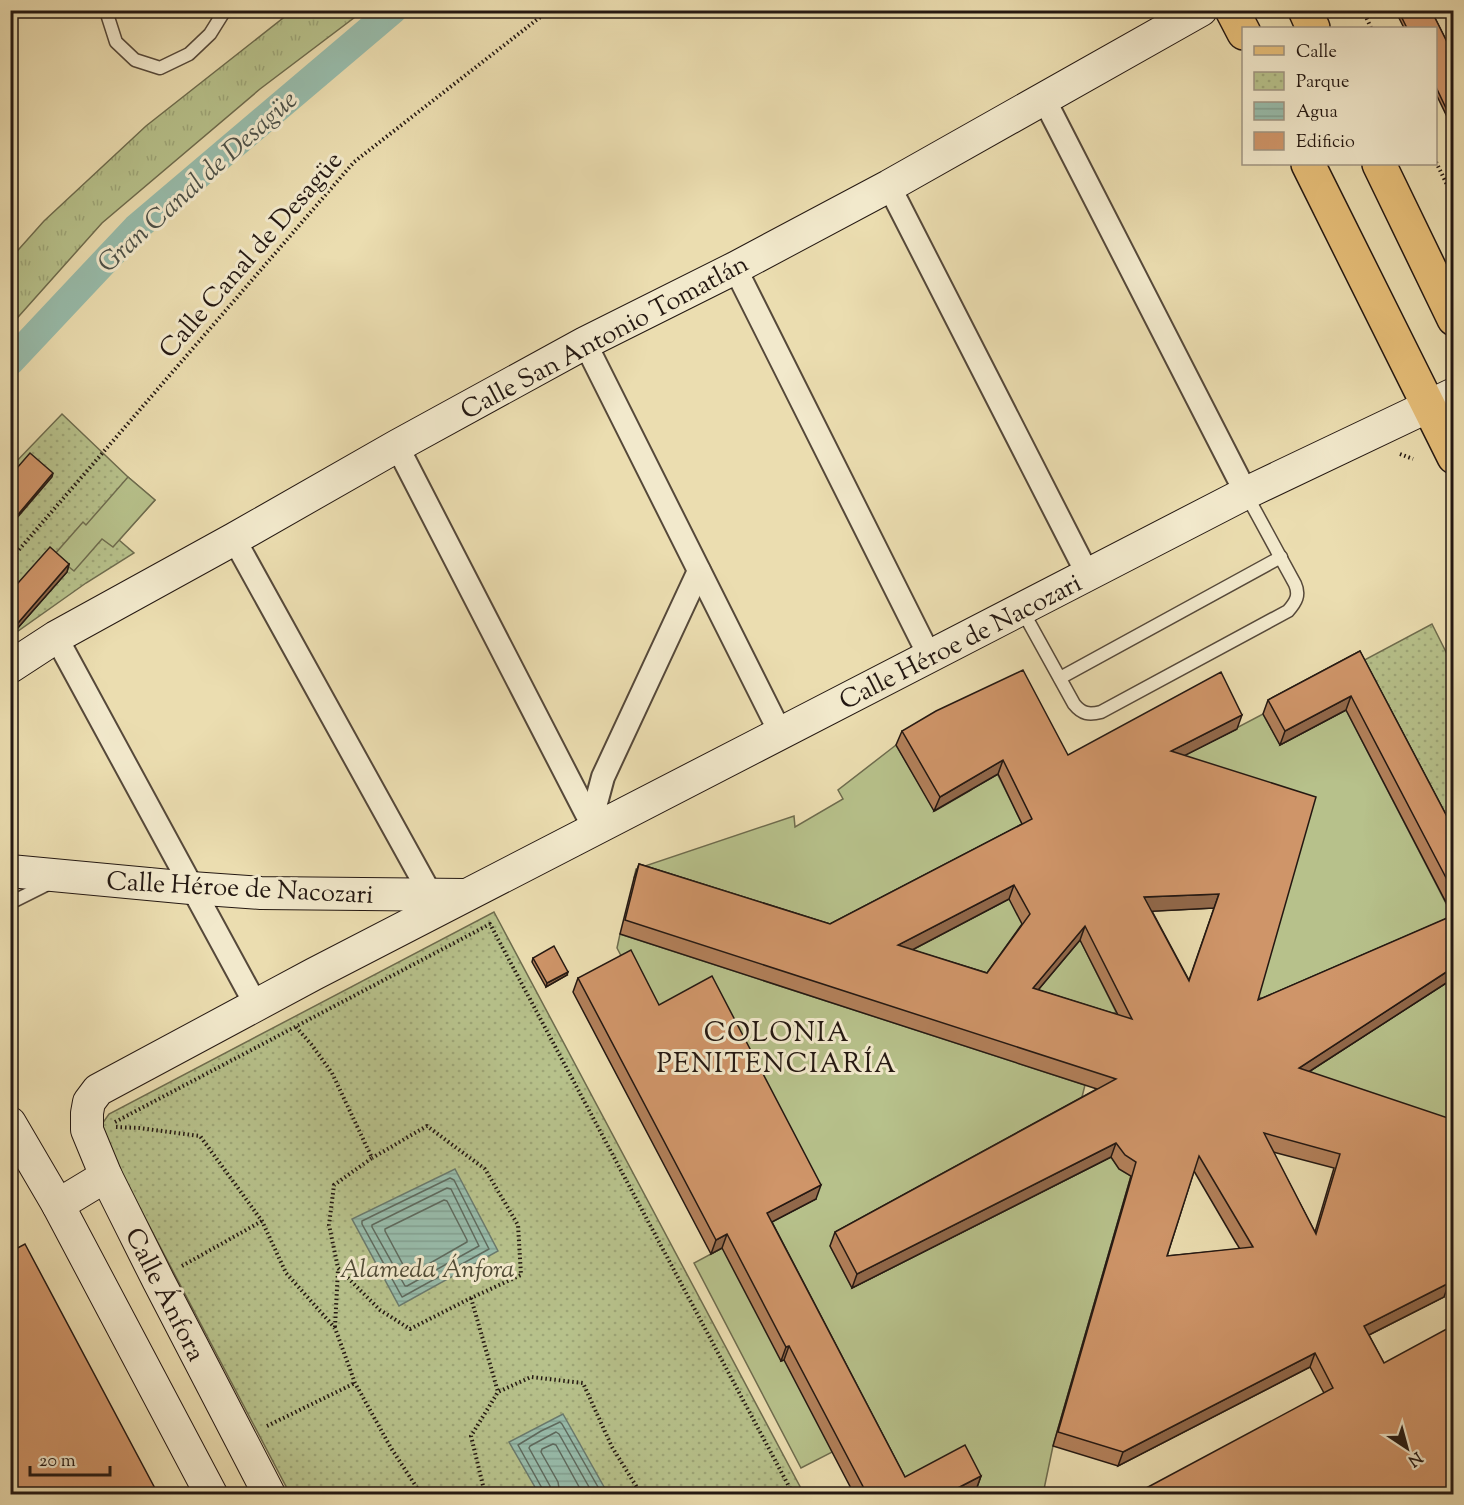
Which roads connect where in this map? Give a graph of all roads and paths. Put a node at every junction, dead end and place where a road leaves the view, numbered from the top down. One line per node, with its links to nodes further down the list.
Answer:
1 (108, 10): 2 (lane)
2 (225, 10)
3 (553, 10): 30 (path, Calle Canal de Desagüe)
4 (1201, 10): 11 (street, Calle San Antonio Tomatlán)
5 (1232, 10): 10 (main road)
6 (1305, 10): 8 (main road)
7 (1363, 10): 9 (path)
8 (1313, 27)
9 (1371, 27)
10 (1242, 29)
11 (1044, 99): 15 (street, Calle San Antonio Tomatlán); 27 (street)
12 (1437, 164): 16 (path)
13 (1309, 165): 22 (main road)
14 (1379, 165): 17 (main road)
15 (889, 186): 18 (street, Calle San Antonio Tomatlán); 32 (street)
16 (1454, 200)
17 (1415, 239): 19 (main road); 20 (main road)
18 (735, 268): 21 (street, Calle San Antonio Tomatlán); 35 (street)
19 (1454, 280)
20 (1454, 319)
21 (585, 343): 23 (street, Calle San Antonio Tomatlán); 31 (street)
22 (1441, 400): 25 (main road); 27 (street, Calle Héroe de Nacozari)
23 (397, 446): 28 (street, Calle San Antonio Tomatlán); 39 (street)
24 (1401, 454): 26 (path)
25 (1454, 457)
26 (1413, 459)
27 (1246, 493): 29 (lane); 32 (street, Calle Héroe de Nacozari)
28 (234, 539): 34 (street, Calle San Antonio Tomatlán); 43 (street)
29 (1281, 557): 37 (lane); 37 (lane)
30 (10, 560)
31 (699, 572): 38 (street); 39 (street)
32 (1088, 575): 33 (street, Calle Héroe de Nacozari)
33 (1022, 609): 35 (street, Calle Héroe de Nacozari); 37 (lane)
34 (56, 637): 36 (street, Calle San Antonio Tomatlán); 42 (street)
35 (930, 657): 38 (street, Calle Héroe de Nacozari)
36 (10, 667)
37 (1060, 678)
38 (781, 734): 39 (street, Calle Héroe de Nacozari)
39 (595, 830): 44 (street, Calle Héroe de Nacozari)
40 (10, 872): 41 (street, Calle Héroe de Nacozari)
41 (62, 877): 42 (street, Calle Héroe de Nacozari); 45 (lane)
42 (191, 888): 43 (street, Calle Héroe de Nacozari); 46 (street)
43 (431, 895): 44 (street, Calle Héroe de Nacozari)
44 (470, 895): 46 (street, Calle Héroe de Nacozari)
45 (10, 903)
46 (256, 1005): 48 (street, Calle Héroe de Nacozari)
47 (296, 1027): 50 (path); 53 (path); 66 (path)
48 (98, 1090): 51 (street, Calle Ánfora)
49 (10, 1123): 52 (street, Calle Ánfora)
50 (372, 1158): 55 (path); 56 (path)
51 (106, 1176): 52 (street); 62 (street, Calle Ánfora)
52 (58, 1205): 61 (street, Calle Ánfora)
53 (262, 1221): 54 (path); 57 (path)
54 (176, 1257)
55 (338, 1268): 56 (path); 57 (path)
56 (471, 1298): 59 (path)
57 (335, 1328): 58 (path)
58 (355, 1383): 60 (path); 63 (path)
59 (498, 1392): 64 (path); 65 (path)
60 (264, 1427)
61 (211, 1494)
62 (269, 1494)
63 (421, 1494)
64 (484, 1494)
65 (641, 1494)
66 (793, 1494)

